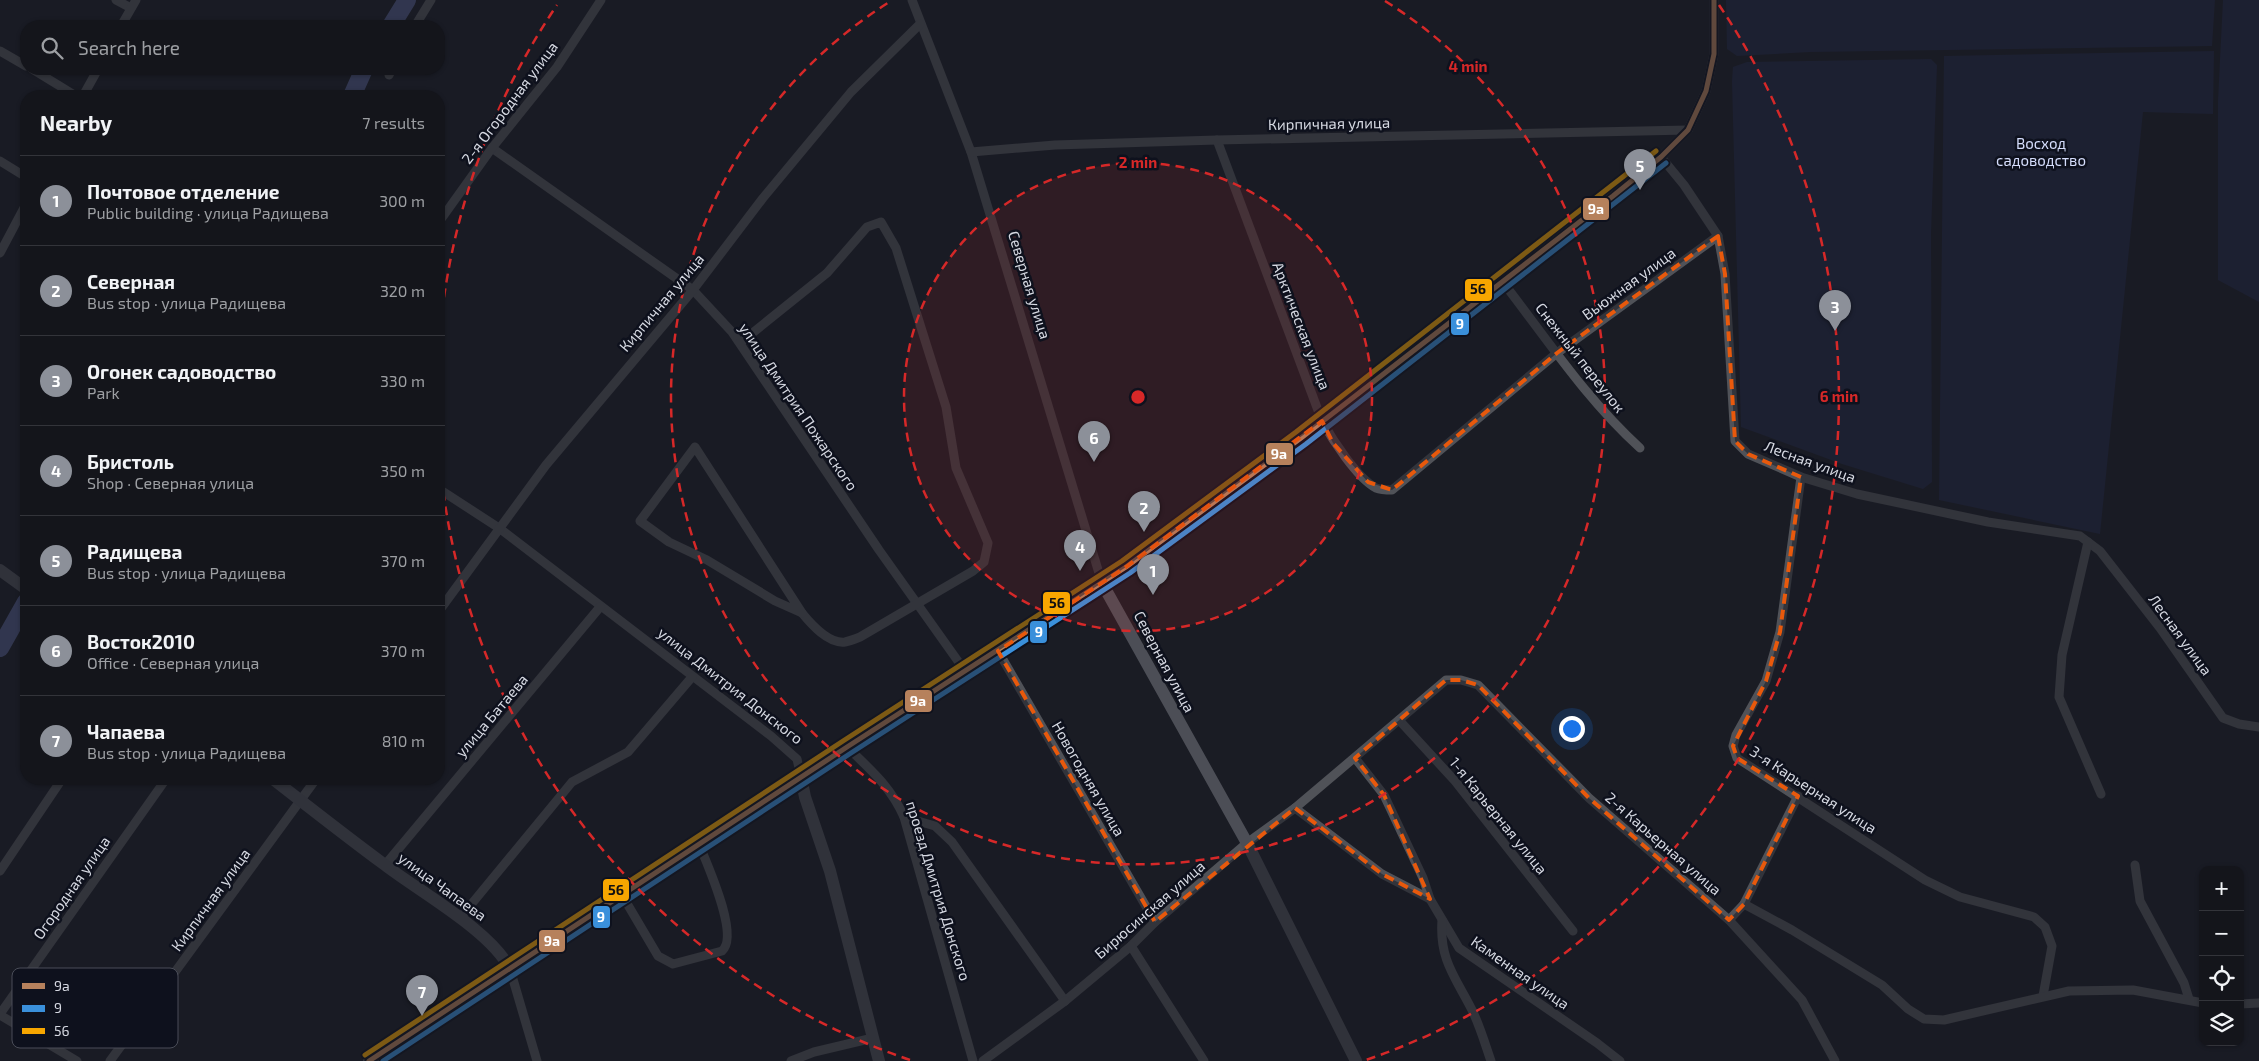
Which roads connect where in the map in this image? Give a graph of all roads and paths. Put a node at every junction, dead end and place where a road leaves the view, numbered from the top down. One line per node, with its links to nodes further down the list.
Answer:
1 (116, 0): 7 (street)
2 (136, 0): 7 (street)
3 (431, 0): 9 (street)
4 (601, 0): 19 (street, 2-я Огородная улица)
5 (912, 0): 10 (street, Северная улица)
6 (1714, 0): 17 (street)
7 (131, 8): 8 (street)
8 (124, 20)
9 (419, 20)
10 (920, 24): 20 (street, Северная улица); 29 (street, Кирпичная улица)
11 (0, 51): 12 (street)
12 (20, 63)
13 (42, 75): 15 (street)
14 (95, 75): 16 (street)
15 (66, 90)
16 (86, 90)
17 (1688, 130): 18 (street, Кирпичная улица); 21 (street)
18 (1216, 140): 20 (street, Кирпичная улица); 32 (street, Арктическая улица)
19 (492, 148): 24 (street, 2-я Огородная улица); 29 (street, улица Дмитрия Пожарского)
20 (971, 152): 39 (street, Северная улица)
21 (1661, 157): 26 (street, Лесная улица); 28 (street)
22 (0, 161): 23 (street)
23 (20, 173)
24 (445, 214)
25 (20, 215): 27 (street)
26 (1718, 236): 31 (street, Вьюжная улица); 34 (street, Лесная улица)
27 (0, 253)
28 (1502, 281): 31 (street, Снежный переулок); 32 (street)
29 (693, 290): 30 (street, улица Дмитрия Пожарского); 36 (street, Кирпичная улица)
30 (740, 344): 42 (street, улица Дмитрия Пожарского); 42 (street)
31 (1557, 353): 32 (street, Арктическая улица); 33 (street, Снежный переулок)
32 (1322, 420): 39 (street)
33 (1640, 448)
34 (1802, 477): 37 (street, Лесная улица); 59 (street, 3-я Карьерная улица)
35 (445, 493): 36 (street, улица Дмитрия Донского)
36 (499, 528): 41 (street, Кирпичная улица); 43 (street, улица Дмитрия Донского)
37 (2088, 542): 50 (street, Лесная улица); 58 (street)
38 (0, 570): 40 (main road)
39 (1102, 583): 45 (main road); 63 (main road, Северная улица)
40 (20, 585)
41 (445, 602)
42 (918, 604): 44 (street); 46 (street, улица Дмитрия Пожарского)
43 (600, 607): 47 (street, улица Дмитрия Донского); 65 (street, улица Батаева)
44 (802, 613): 44 (street)
45 (998, 651): 46 (main road); 74 (street, Новогодняя улица)
46 (965, 671): 51 (main road)
47 (692, 677): 53 (street, улица Дмитрия Донского); 71 (street)
48 (1446, 680): 49 (street, Бирюсинская улица); 73 (street, 2-я Карьерная улица)
49 (1399, 720): 52 (street, Бирюсинская улица); 75 (street, 1-я Карьерная улица)
50 (2259, 727)
51 (847, 747): 53 (main road); 62 (street, проезд Дмитрия Донского)
52 (1355, 758): 61 (street, Бирюсинская улица); 69 (street, Каменная улица)
53 (801, 777): 64 (main road); 89 (main road, улица Дмитрия Донского)
54 (58, 785): 67 (street)
55 (162, 785): 77 (street, Огородная улица)
56 (281, 785): 60 (main road, улица Чапаева)
57 (311, 785): 60 (street, Кирпичная улица)
58 (2101, 794)
59 (1798, 796): 70 (street); 80 (street, 3-я Карьерная улица)
60 (300, 800): 65 (main road, улица Чапаева); 78 (street, Кирпичная улица)
61 (1295, 808): 63 (street, Бирюсинская улица); 69 (street)
62 (904, 817): 83 (street); 98 (street, проезд Дмитрия Донского)
63 (1246, 843): 74 (street, Бирюсинская улица); 101 (main road, Северная улица)
64 (699, 844): 68 (main road); 68 (street)
65 (385, 865): 71 (main road, улица Чапаева)
66 (2135, 865): 82 (street)
67 (0, 871)
68 (622, 895): 79 (main road)
69 (1430, 899): 72 (street, Каменная улица)
70 (1744, 904): 73 (street); 80 (street)
71 (460, 918): 79 (main road, улица Чапаева)
72 (1442, 920): 102 (street); 103 (street, Каменная улица)
73 (1730, 920): 104 (street, 2-я Карьерная улица)
74 (1155, 922): 76 (street, Бирюсинская улица)
75 (1573, 931)
76 (1131, 946): 83 (street, Бирюсинская улица); 100 (street)
77 (32, 968)
78 (178, 968)
79 (510, 969): 94 (main road); 95 (street, улица Чапаева)
80 (2043, 996): 82 (street)
81 (12, 997): 87 (street, Огородная улица)
82 (2188, 1000): 84 (street)
83 (1065, 1001): 99 (street, Бирюсинская улица)
84 (2199, 1002)
85 (2259, 1003): 86 (street)
86 (2244, 1004)
87 (0, 1014): 88 (street)
88 (12, 1021)
89 (873, 1038): 96 (street); 97 (main road, улица Дмитрия Донского)
90 (56, 1048): 92 (street)
91 (119, 1048): 93 (street, Кирпичная улица)
92 (77, 1061)
93 (110, 1061)
94 (369, 1061)
95 (537, 1061)
96 (791, 1061)
97 (878, 1061)
98 (973, 1061)
99 (983, 1061)
100 (1204, 1061)
101 (1356, 1061)
102 (1491, 1061)
103 (1620, 1061)
104 (1834, 1061)

